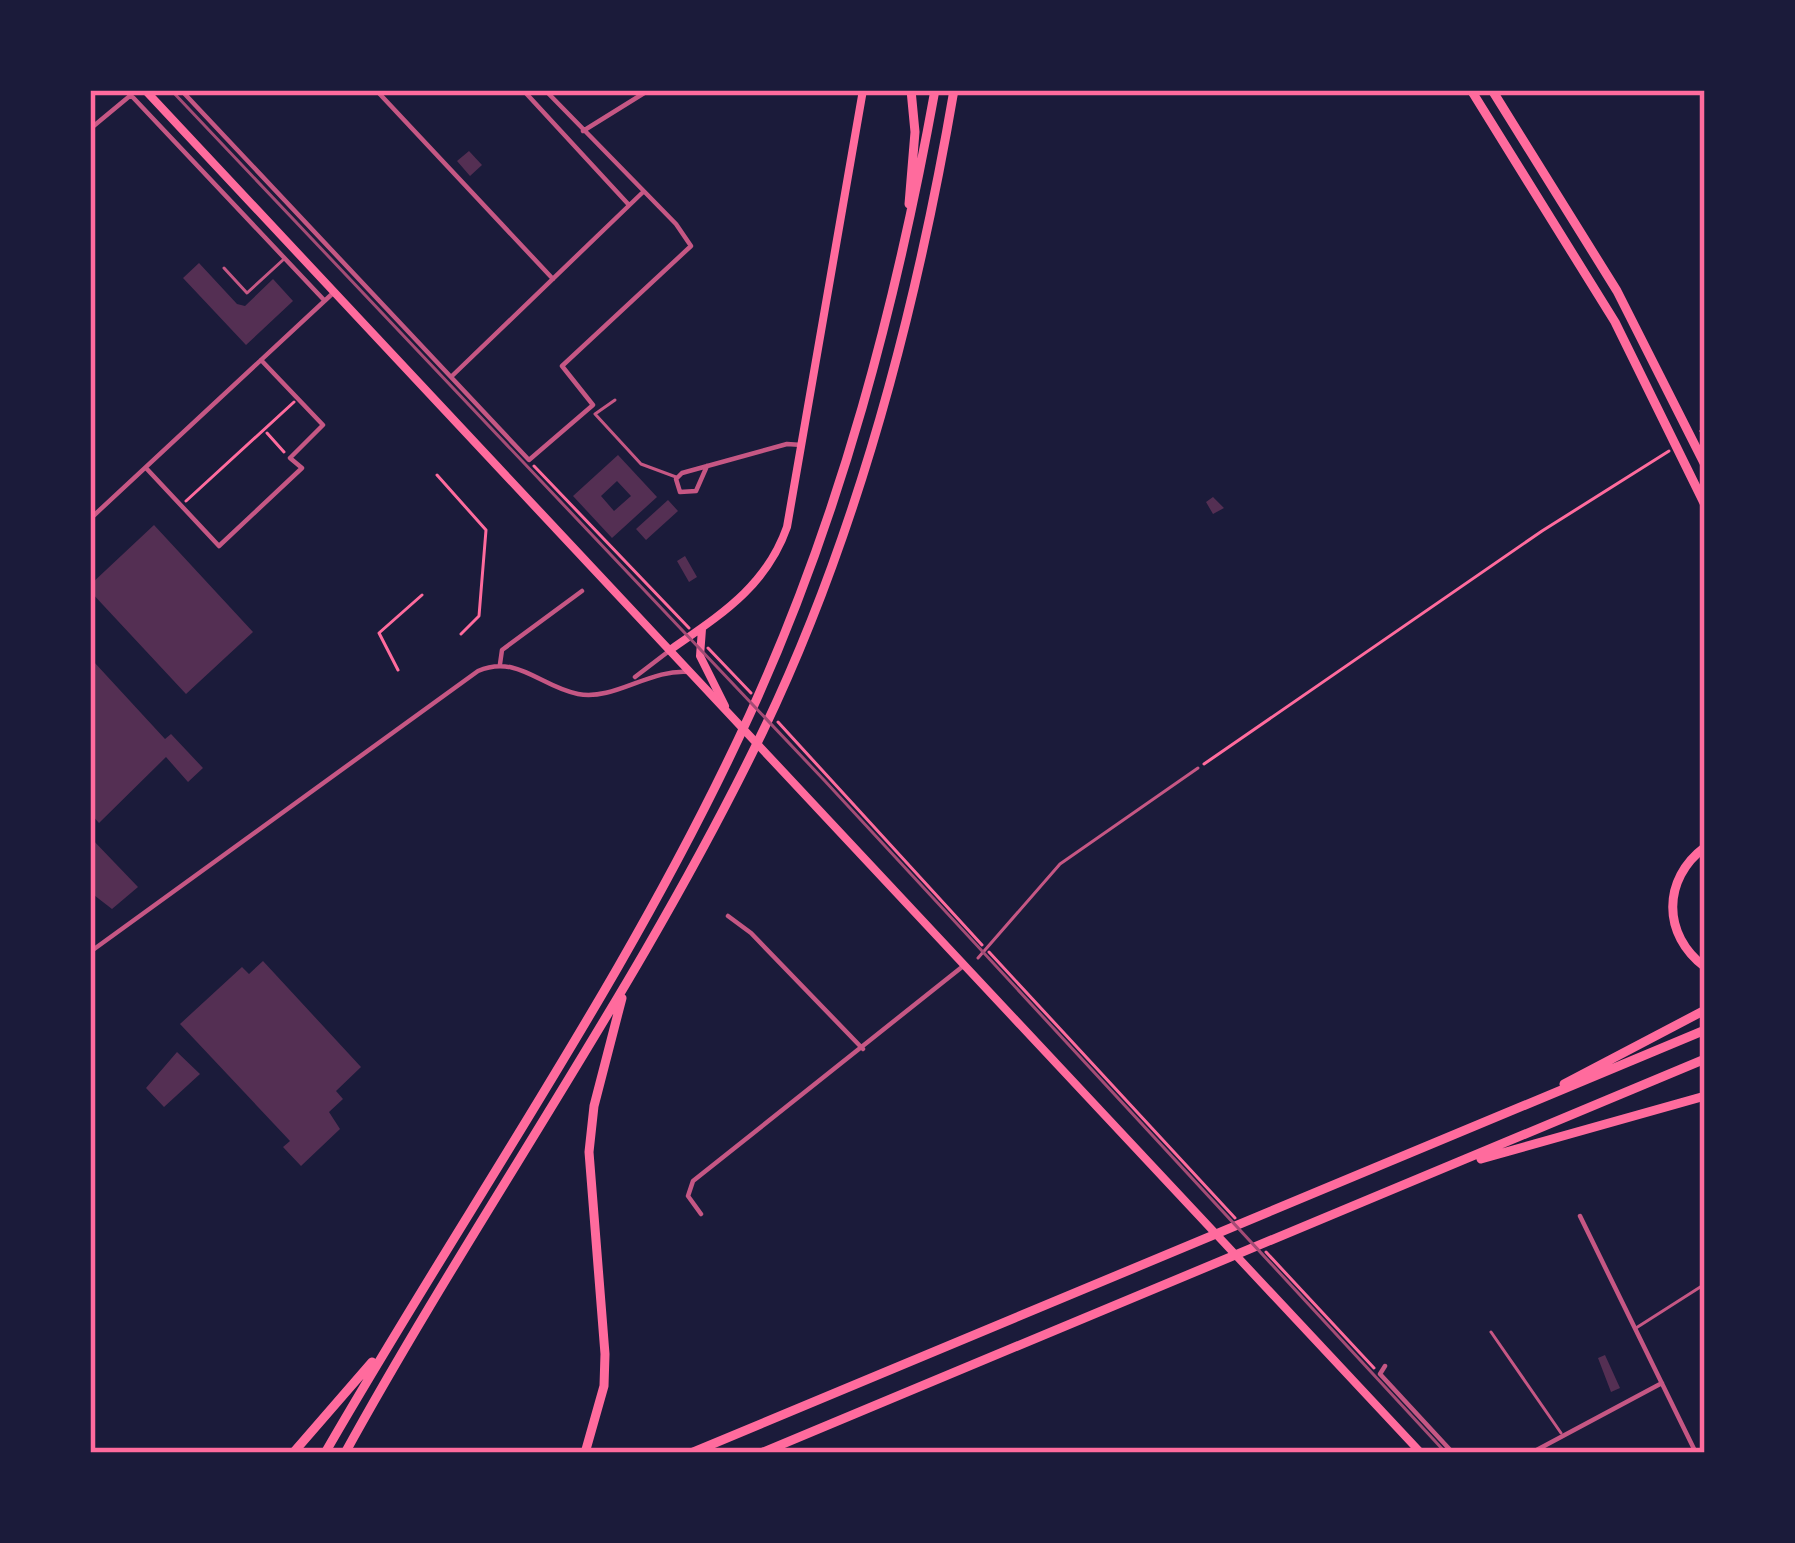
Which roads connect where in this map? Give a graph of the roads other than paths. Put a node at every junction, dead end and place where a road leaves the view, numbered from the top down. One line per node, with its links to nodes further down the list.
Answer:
1 (181, 90): 26 (street)
2 (376, 90): 14 (street)
3 (397, 90): 14 (street)
4 (523, 90): 18 (street)
5 (544, 90): 16 (street)
6 (649, 90): 16 (street)
7 (863, 90): 28 (main road)
8 (911, 90): 20 (highway)
9 (935, 90): 20 (highway)
10 (953, 90): 49 (highway)
11 (1471, 90): 33 (highway)
12 (1492, 90): 29 (highway)
13 (134, 91): 15 (street); 19 (street); 23 (main road)
14 (386, 100): 22 (street)
15 (90, 130)
16 (583, 130): 17 (street)
17 (643, 193): 18 (street); 26 (street)
18 (630, 205): 22 (street)
19 (286, 258): 21 (lane); 24 (street)
20 (903, 266): 62 (highway)
21 (224, 268)
22 (553, 279): 26 (street)
23 (334, 292): 24 (street); 37 (main road)
24 (325, 301): 25 (street)
25 (262, 360): 31 (street); 31 (street)
26 (450, 377)
27 (615, 400): 32 (lane)
28 (803, 446): 30 (street); 36 (main road)
29 (1705, 465)
30 (706, 466): 32 (street); 32 (street)
31 (146, 468): 34 (street)
32 (677, 477)
33 (1705, 505)
34 (90, 519)
35 (582, 591): 38 (street)
36 (702, 628): 37 (main road); 41 (main road)
37 (670, 650): 39 (main road); 40 (street)
38 (500, 665): 40 (street); 45 (street)
39 (692, 673): 40 (street); 41 (main road)
40 (625, 683)
41 (725, 706): 47 (main road)
42 (1198, 768): 46 (lane)
43 (1705, 847): 48 (highway)
44 (728, 916): 52 (street)
45 (90, 952)
46 (978, 958)
47 (964, 966): 52 (street); 74 (main road)
48 (1705, 967)
49 (627, 982): 69 (highway); 70 (highway)
50 (1705, 1010): 55 (highway)
51 (1705, 1030): 55 (highway)
52 (863, 1049): 57 (street)
53 (1705, 1059): 56 (highway)
54 (1705, 1096): 56 (highway)
55 (1534, 1103): 71 (highway)
56 (1441, 1170): 66 (highway)
57 (701, 1214)
58 (1580, 1216): 60 (street)
59 (1705, 1284): 60 (lane)
60 (1635, 1329): 64 (street)
61 (1491, 1332): 65 (lane)
62 (387, 1345): 67 (highway); 68 (highway)
63 (1385, 1366): 75 (street)
64 (1662, 1382): 65 (street); 77 (street)
65 (1561, 1433): 76 (street)
66 (802, 1438): 72 (highway); 73 (highway)
67 (293, 1453)
68 (325, 1453)
69 (345, 1453)
70 (585, 1453)
71 (691, 1453)
72 (761, 1453)
73 (774, 1453)
74 (1421, 1453)
75 (1453, 1453)
76 (1531, 1453)
77 (1696, 1453)

